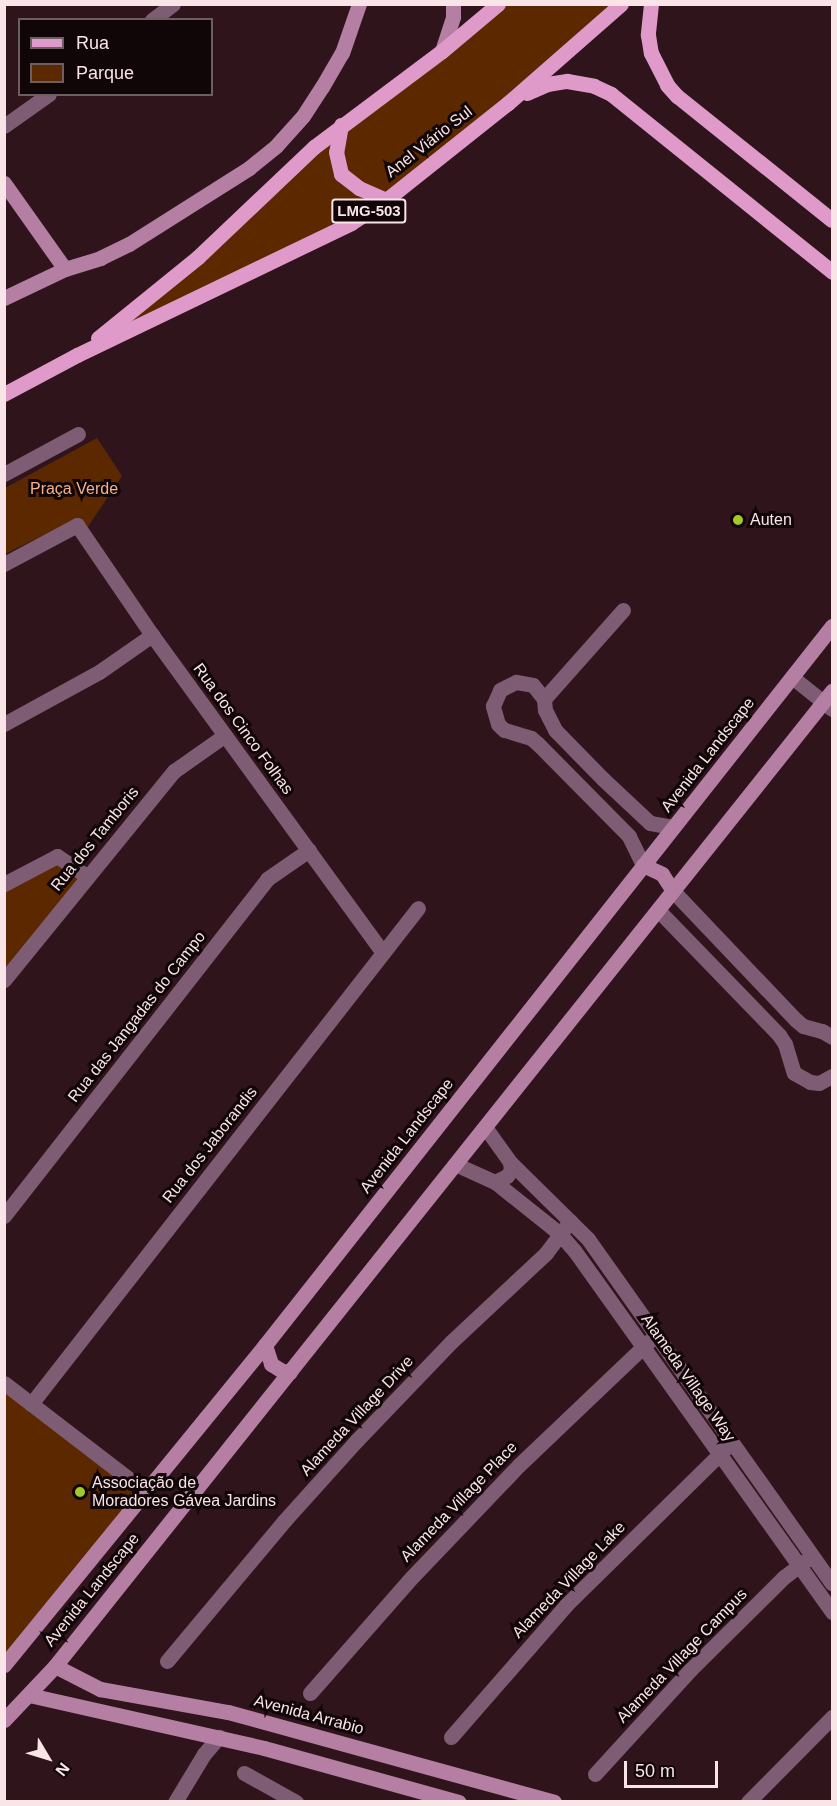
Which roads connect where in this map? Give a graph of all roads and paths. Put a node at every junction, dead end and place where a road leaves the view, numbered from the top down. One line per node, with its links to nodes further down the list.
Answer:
1 (173, 4): 7 (street)
2 (359, 4): 16 (street)
3 (453, 4): 8 (street)
4 (498, 4): 8 (main road, Anel Viário Sul / LMG-503)
5 (621, 4): 10 (main road, Anel Viário Sul / LMG-503)
6 (651, 4): 15 (main road)
7 (155, 18)
8 (442, 51): 11 (main road, Anel Viário Sul / LMG-503)
9 (46, 96): 12 (street)
10 (508, 103): 14 (main road, Anel Viário Sul / LMG-503); 17 (main road)
11 (341, 125): 14 (main road); 19 (main road, Anel Viário Sul / LMG-503)
12 (4, 126)
13 (4, 183): 16 (street)
14 (386, 200): 19 (main road, Anel Viário Sul / LMG-503)
15 (832, 220)
16 (65, 269): 18 (street)
17 (832, 272)
18 (4, 298)
19 (76, 355): 20 (main road, Anel Viário Sul / LMG-503)
20 (4, 394)
21 (78, 434): 22 (street)
22 (4, 474)
23 (4, 564): 26 (street, Rua dos Cinco Folhas)
24 (623, 610): 28 (street)
25 (832, 626): 27 (street, Avenida Landscape)
26 (152, 634): 30 (street); 31 (street, Rua dos Cinco Folhas)
27 (792, 677): 29 (street); 34 (street, Avenida Landscape)
28 (544, 699): 32 (street); 33 (street)
29 (830, 701): 39 (street, Avenida Landscape)
30 (4, 724)
31 (225, 735): 35 (street, Rua dos Cinco Folhas); 37 (street, Rua dos Tamboris)
32 (603, 778): 33 (street); 34 (street)
33 (587, 794): 36 (street)
34 (673, 827): 36 (street, Avenida Landscape)
35 (309, 850): 43 (street, Rua dos Cinco Folhas); 52 (street, Rua das Jangadas do Campo)
36 (643, 865): 39 (street); 56 (street, Avenida Landscape)
37 (87, 876): 38 (street); 45 (street, Rua dos Tamboris)
38 (4, 884)
39 (674, 891): 41 (street, Avenida Landscape); 42 (street)
40 (418, 909): 43 (street, Rua dos Jaborandis)
41 (658, 910): 44 (street); 48 (street, Avenida Landscape)
42 (724, 944): 44 (street); 46 (street)
43 (383, 952): 60 (street, Rua dos Jaborandis)
44 (707, 961): 47 (street)
45 (4, 980)
46 (832, 1037)
47 (832, 1076)
48 (485, 1127): 49 (street, Alameda Village Way); 50 (street, Avenida Landscape)
49 (510, 1162): 51 (street); 53 (street, Alameda Village Way)
50 (455, 1164): 51 (street, Alameda Village Way); 58 (street, Avenida Landscape)
51 (495, 1182): 54 (street, Alameda Village Way)
52 (4, 1216)
53 (570, 1221): 54 (street, Alameda Village Drive); 55 (street, Alameda Village Way)
54 (558, 1233): 57 (street, Alameda Village Way); 68 (street, Alameda Village Drive)
55 (655, 1335): 57 (street, Alameda Village Place); 61 (street, Alameda Village Way)
56 (265, 1345): 58 (street); 63 (street, Avenida Landscape)
57 (643, 1346): 62 (street, Alameda Village Way); 71 (street, Alameda Village Place)
58 (290, 1372): 70 (street, Avenida Landscape)
59 (4, 1383): 60 (street)
60 (31, 1404): 63 (street)
61 (732, 1442): 62 (street, Alameda Village Lake); 64 (street, Alameda Village Way)
62 (720, 1454): 65 (street, Alameda Village Way); 77 (street, Alameda Village Lake)
63 (146, 1492): 69 (street, Avenida Landscape)
64 (812, 1554): 65 (street, Alameda Village Campus); 66 (street, Alameda Village Way)
65 (799, 1566): 67 (street, Alameda Village Way); 79 (street, Alameda Village Campus)
66 (832, 1583)
67 (832, 1612)
68 (167, 1661)
69 (5, 1663)
70 (55, 1666): 72 (street, Avenida Landscape); 73 (street, Avenida Arrabio)
71 (310, 1693)
72 (29, 1695): 75 (street, Avenida Landscape); 76 (street)
73 (228, 1712): 76 (street); 83 (street, Avenida Arrabio)
74 (832, 1717): 84 (street)
75 (4, 1720)
76 (219, 1737): 80 (street); 82 (street)
77 (451, 1737)
78 (244, 1773): 81 (street)
79 (595, 1774)
80 (174, 1802)
81 (296, 1802)
82 (459, 1802)
83 (554, 1802)
84 (748, 1802)

